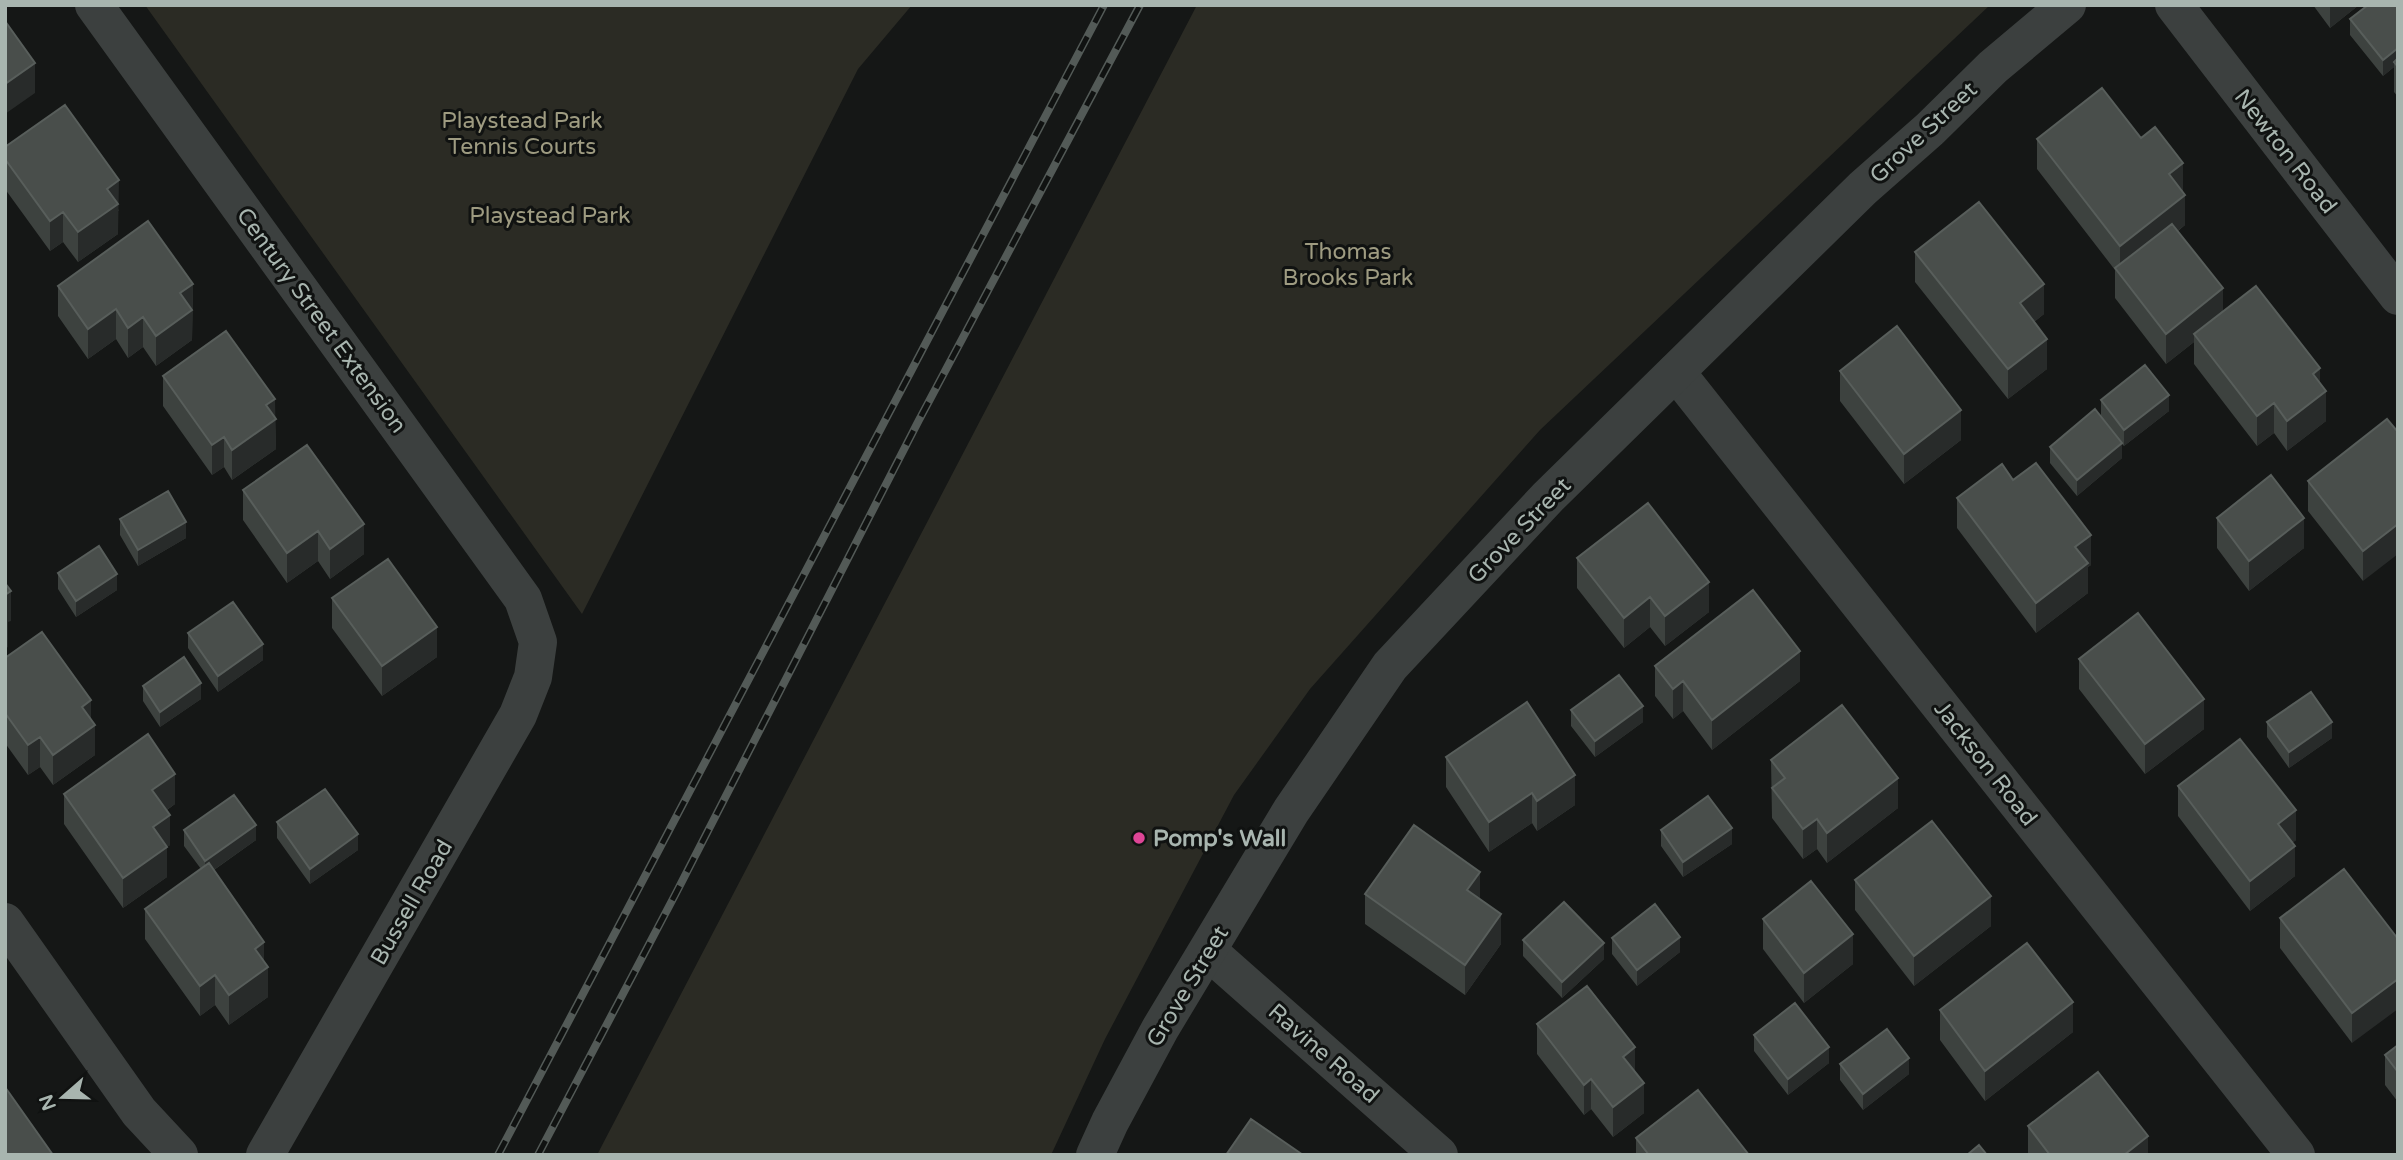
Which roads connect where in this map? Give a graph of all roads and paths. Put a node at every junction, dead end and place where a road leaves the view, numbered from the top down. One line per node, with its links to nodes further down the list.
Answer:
1 (94, 5): 6 (street, Century Street Extension)
2 (2067, 5): 5 (street, Grove Street)
3 (2174, 5): 4 (street, Newton Road)
4 (2398, 296)
5 (1676, 372): 8 (street, Grove Street); 13 (street, Jackson Road)
6 (538, 642): 10 (street, Bussell Road)
7 (5, 922): 9 (street)
8 (1208, 951): 11 (street, Grove Street); 12 (street, Ravine Road)
9 (179, 1155)
10 (265, 1155)
11 (1095, 1155)
12 (1440, 1155)
13 (2296, 1155)

